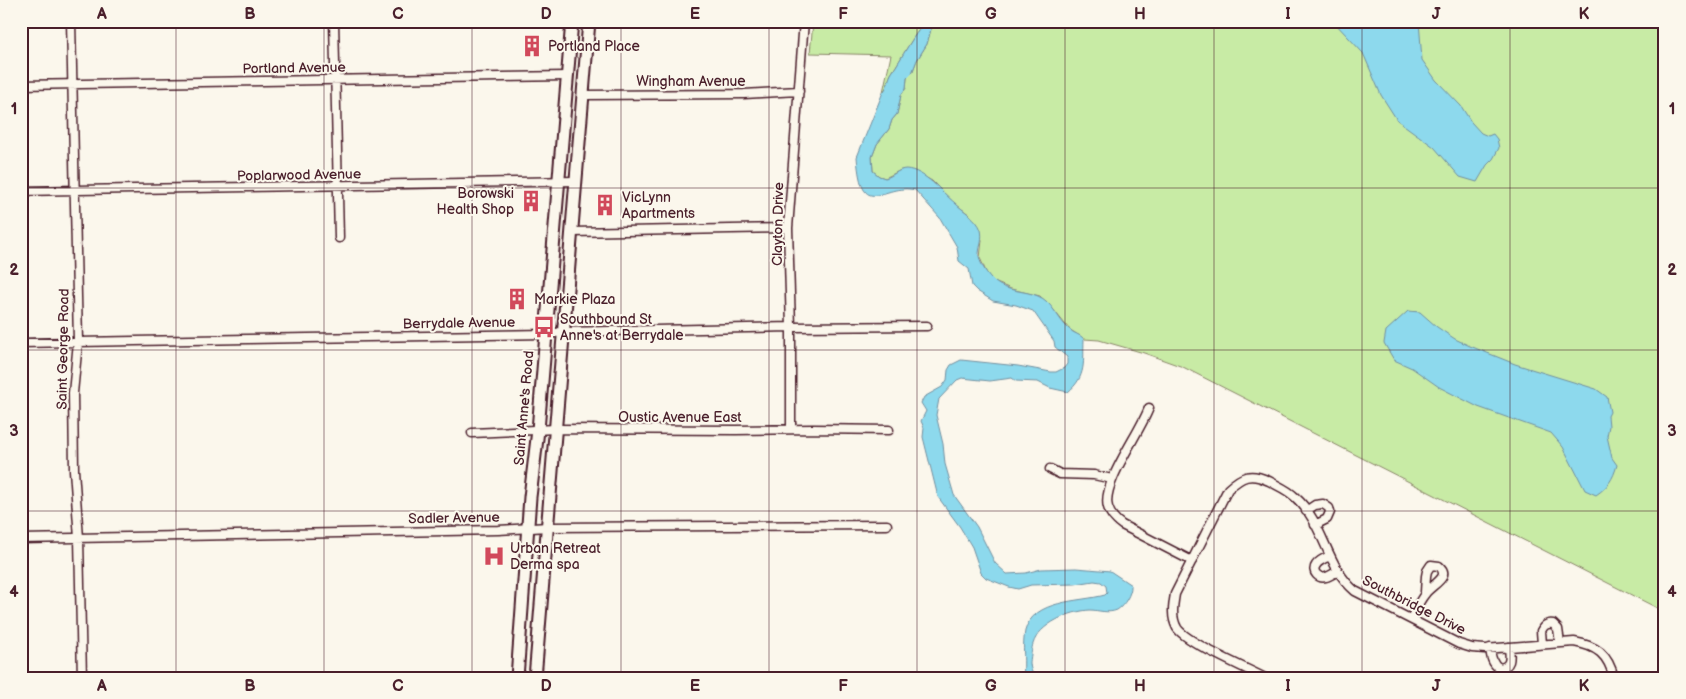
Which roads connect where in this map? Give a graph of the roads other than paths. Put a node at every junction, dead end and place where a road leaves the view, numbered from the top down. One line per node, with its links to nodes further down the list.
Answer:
1 (71, 21): 8 (street, Saint George Road)
2 (334, 21): 7 (street)
3 (572, 21): 6 (main road, Saint Anne's Road)
4 (589, 21): 11 (main road)
5 (804, 21): 10 (street, Clayton Drive)
6 (568, 76): 7 (street, Portland Avenue); 12 (main road, Saint Anne's Road)
7 (335, 80): 8 (street, Portland Avenue); 14 (street)
8 (73, 84): 9 (street, Portland Avenue); 15 (street, Saint George Road)
9 (21, 85)
10 (799, 91): 11 (street, Wingham Avenue); 17 (street, Clayton Drive)
11 (584, 95): 13 (main road)
12 (560, 181): 13 (street, Poplarwood Avenue); 14 (street, Poplarwood Avenue); 23 (main road, Saint Anne's Road)
13 (577, 182): 18 (main road)
14 (338, 187): 15 (street, Poplarwood Avenue); 19 (street)
15 (75, 191): 16 (street, Poplarwood Avenue); 24 (street, Saint George Road)
16 (21, 192)
17 (788, 228): 18 (street); 21 (street, Clayton Drive)
18 (572, 232): 22 (main road)
19 (339, 238)
20 (927, 326): 21 (street, Berrydale Avenue)
21 (791, 327): 22 (street, Berrydale Avenue); 28 (street, Clayton Drive)
22 (564, 332): 23 (street, Berrydale Avenue); 27 (main road)
23 (546, 334): 24 (street, Berrydale Avenue); 29 (main road, Saint Anne's Road)
24 (78, 342): 25 (street, Berrydale Avenue); 39 (street, Saint George Road)
25 (21, 343)
26 (1149, 408): 33 (street)
27 (556, 429): 28 (street, Oustic Avenue East); 29 (street, Oustic Avenue East); 37 (main road)
28 (791, 429): 30 (street, Oustic Avenue East)
29 (538, 430): 31 (street, Oustic Avenue East); 38 (main road, Saint Anne's Road)
30 (889, 430)
31 (472, 433)
32 (1050, 469): 33 (street)
33 (1112, 479): 42 (street)
34 (1306, 510): 36 (street, Southbridge Drive); 36 (street); 42 (street, Southbridge Drive)
35 (887, 525): 37 (street, Sadler Avenue)
36 (1315, 526): 41 (street, Southbridge Drive)
37 (548, 527): 38 (street, Sadler Avenue); 52 (main road)
38 (529, 529): 39 (street, Sadler Avenue); 51 (main road, Saint Anne's Road)
39 (79, 538): 40 (street, Sadler Avenue); 50 (street, Saint George Road)
40 (21, 539)
41 (1330, 556): 43 (street, Southbridge Drive); 43 (street)
42 (1192, 561): 53 (street, Southbridge Drive)
43 (1338, 571): 45 (street, Southbridge Drive)
44 (1426, 592): 45 (street)
45 (1411, 619): 49 (street, Southbridge Drive)
46 (1560, 643): 47 (street, Southbridge Drive); 47 (street); 54 (street, Southbridge Drive)
47 (1542, 644): 48 (street, Southbridge Drive)
48 (1509, 647): 49 (street, Southbridge Drive); 49 (street)
49 (1490, 648)
50 (82, 678)
51 (517, 678)
52 (535, 678)
53 (1264, 678)
54 (1614, 678)

